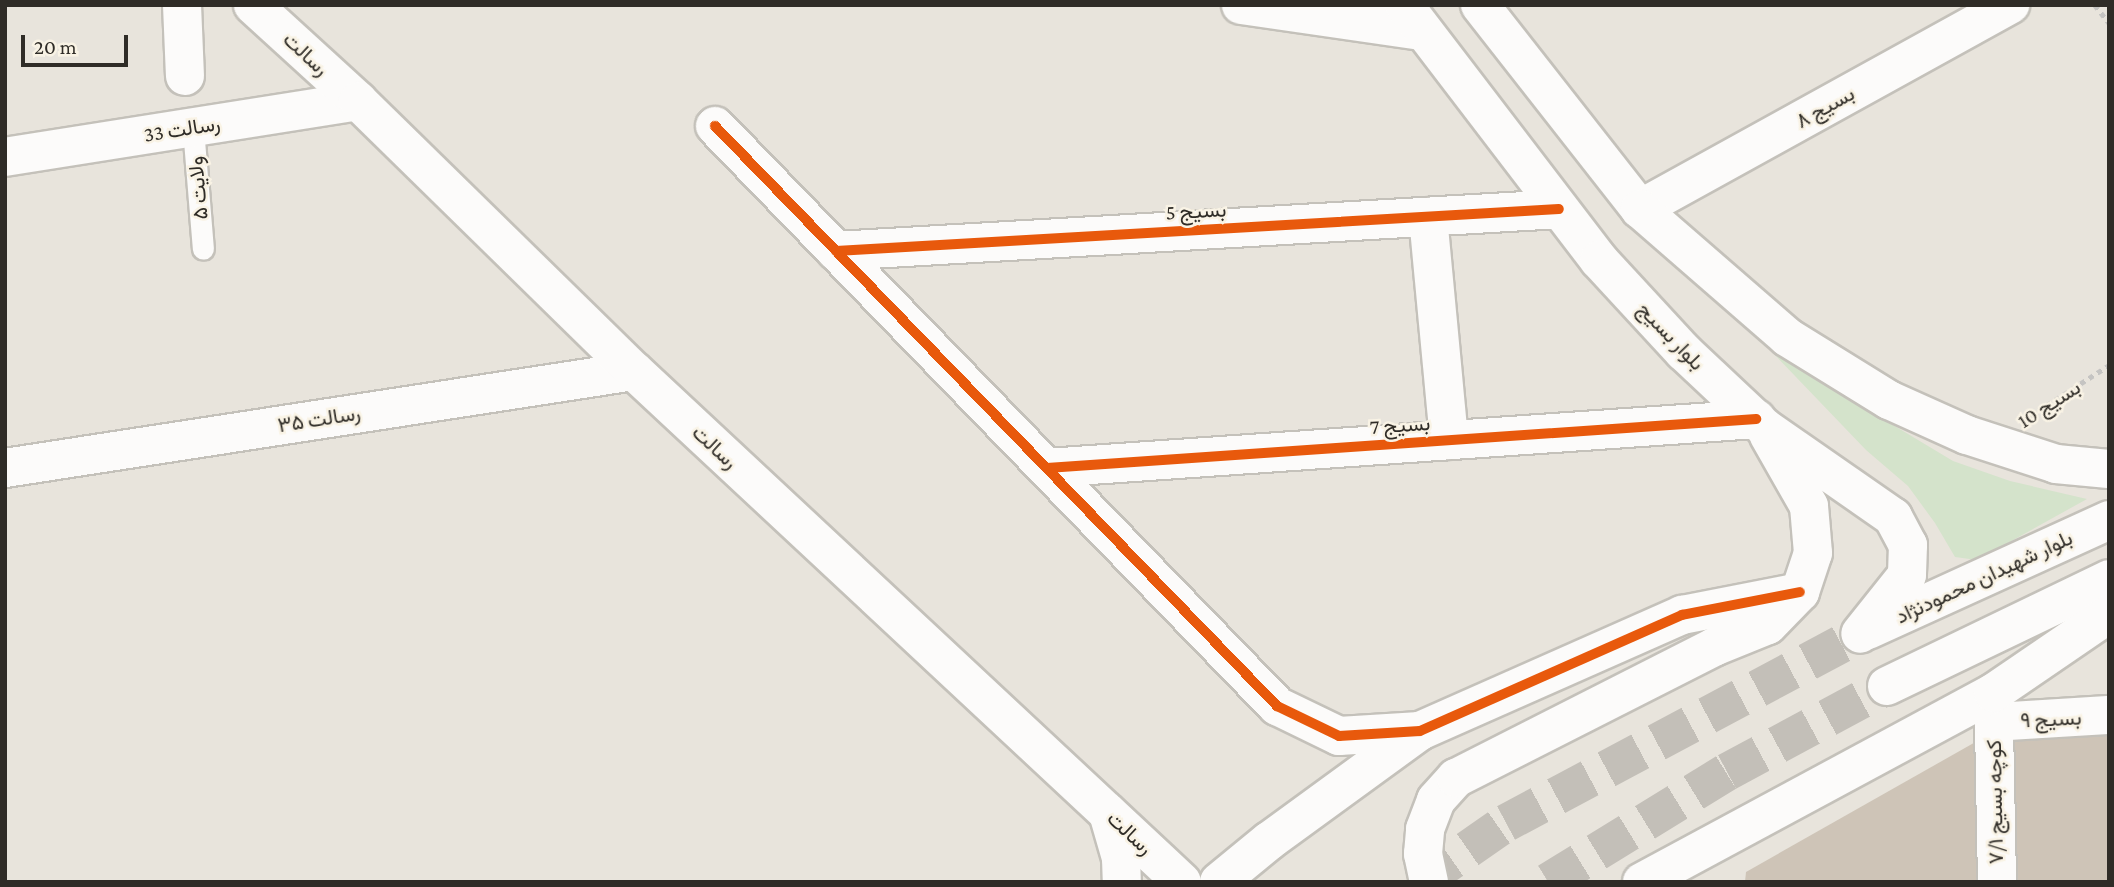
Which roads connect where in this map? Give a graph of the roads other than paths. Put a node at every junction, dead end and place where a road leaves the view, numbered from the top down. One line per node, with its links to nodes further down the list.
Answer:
1 (182, 5): 7 (street)
2 (253, 5): 8 (street, رسالت)
3 (1241, 5): 6 (street)
4 (1480, 5): 13 (street)
5 (2010, 5): 13 (street, بسیج ۸)
6 (1413, 18): 12 (street, بلوار بسیج)
7 (185, 76)
8 (358, 102): 10 (street, رسالت 33); 17 (street, رسالت)
9 (715, 126): 16 (street)
10 (193, 128): 11 (street, رسالت 33); 15 (lane, ولایت ۵)
11 (5, 157)
12 (1559, 209): 14 (street, بسیج 5); 18 (street, بلوار بسیج)
13 (1640, 209): 22 (street)
14 (1428, 217): 16 (street, بسیج 5); 19 (street)
15 (203, 249)
16 (836, 251): 21 (street)
17 (634, 371): 20 (street, رسالت ۳۵); 32 (street, رسالت)
18 (1760, 424): 19 (street, بسیج 7); 25 (street); 27 (street, بلوار بسیج)
19 (1449, 440): 21 (street, بسیج 7)
20 (5, 468)
21 (1046, 468): 31 (street)
22 (2109, 469)
23 (2109, 520): 27 (street, بلوار شهیدان محمودنژاد)
24 (2109, 579): 28 (street)
25 (1800, 592): 31 (street); 37 (street)
26 (2109, 614): 33 (street)
27 (1860, 634)
28 (1887, 686)
29 (2109, 715): 30 (street, بسیج ۹)
30 (1994, 722): 39 (street, کوچه بسیج ۷/۱)
31 (1420, 732): 36 (street)
32 (1108, 813): 34 (street); 35 (street, رسالت)
33 (1679, 872): 38 (street)
34 (1122, 882)
35 (1182, 882)
36 (1219, 882)
37 (1429, 882)
38 (1642, 882)
39 (1997, 882)

